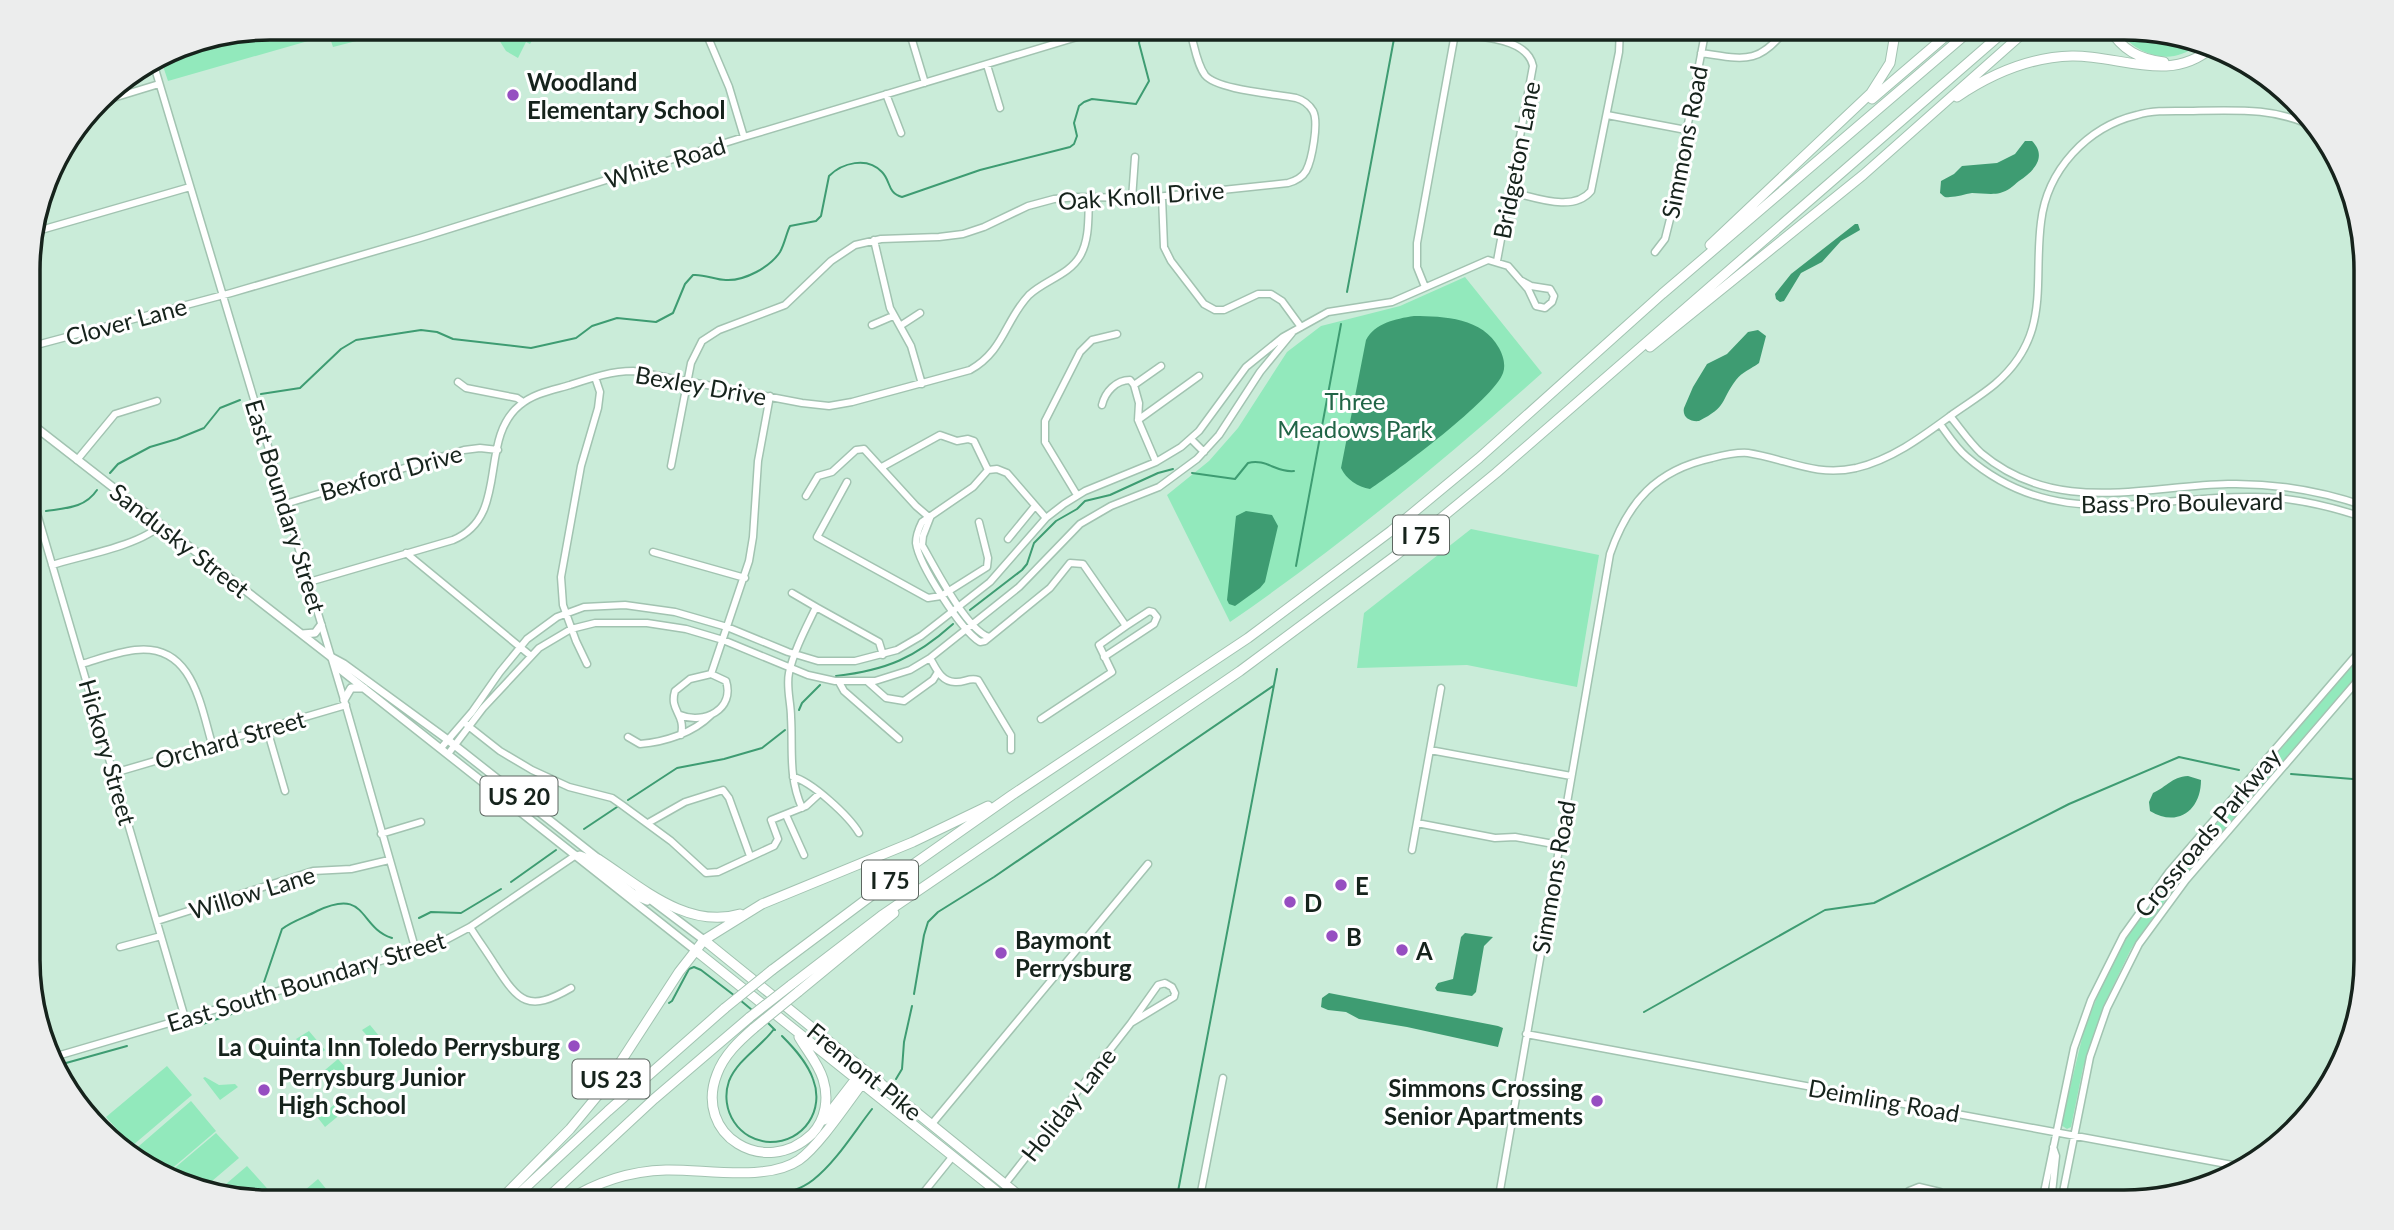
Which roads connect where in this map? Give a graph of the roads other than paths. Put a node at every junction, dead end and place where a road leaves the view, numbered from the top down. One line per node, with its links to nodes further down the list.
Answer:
1 (709, 40): 31 (street)
2 (912, 40): 21 (street)
3 (1068, 40): 19 (street, White Road)
4 (1193, 40): 37 (street, Oak Knoll Drive)
5 (1454, 40): 44 (street)
6 (1498, 40): 35 (street, Bridgeton Lane)
7 (1619, 40): 26 (street)
8 (1704, 40): 16 (street, Simmons Road)
9 (1775, 40): 16 (street)
10 (1894, 40): 32 (highway)
11 (1941, 40): 32 (highway)
12 (1959, 40): 45 (highway, I 75)
13 (1994, 40): 56 (highway, I 75)
14 (2015, 40): 27 (highway)
15 (2118, 40): 17 (highway)
16 (1701, 52): 29 (street, Simmons Road)
17 (2195, 52)
18 (2202, 54): 27 (highway)
19 (987, 65): 21 (street, White Road); 25 (street)
20 (155, 71): 22 (street, East Boundary Street)
21 (925, 83): 23 (street, White Road)
22 (159, 84): 24 (street); 34 (street, East Boundary Street)
23 (886, 94): 30 (street); 31 (street, White Road)
24 (121, 96)
25 (1000, 108)
26 (1607, 115): 29 (street); 35 (street)
27 (1929, 115): 56 (highway)
28 (2296, 119): 67 (street, Simmons Road)
29 (1686, 130): 41 (street, Simmons Road)
30 (901, 133)
31 (744, 137): 46 (street, White Road)
32 (1825, 139): 45 (highway)
33 (1135, 157): 38 (street)
34 (190, 187): 39 (street); 46 (street, East Boundary Street)
35 (1511, 192): 42 (street, Bridgeton Lane)
36 (1088, 197): 38 (street, Oak Knoll Drive); 40 (street, Oak Knoll Drive); 61 (street, Bexley Drive)
37 (1162, 197): 38 (street, Oak Knoll Drive); 51 (street)
38 (1132, 199)
39 (44, 229)
40 (874, 240): 48 (street); 59 (street, Oak Knoll Drive)
41 (1655, 252)
42 (1497, 261): 43 (street); 44 (street)
43 (1520, 280): 43 (street)
44 (1425, 287): 51 (street)
45 (1662, 294): 151 (highway, I 75)
46 (222, 295): 54 (street, Clover Lane); 83 (street, East Boundary Street)
47 (920, 313): 50 (street)
48 (893, 316): 49 (street); 50 (street)
49 (872, 325)
50 (900, 326): 61 (street)
51 (1301, 327): 52 (street)
52 (1292, 333): 71 (street); 73 (street)
53 (1117, 334): 80 (street)
54 (41, 344)
55 (1161, 366): 62 (street)
56 (1613, 372): 167 (highway, I 75)
57 (1199, 376): 68 (street)
58 (595, 377): 59 (street, Bexley Drive); 65 (street, Bexley Drive); 102 (street)
59 (687, 381): 63 (street, Bexley Drive); 76 (street, Oak Knoll Drive)
60 (458, 382): 65 (street)
61 (922, 384): 63 (street, Bexley Drive)
62 (1134, 385): 66 (street); 68 (street)
63 (770, 396): 95 (street)
64 (157, 401): 74 (street)
65 (523, 402): 72 (street)
66 (1102, 405)
67 (1950, 416): 69 (street, Simmons Road); 82 (street, Bass Pro Boulevard)
68 (1138, 420): 75 (street)
69 (1940, 424): 85 (street, Bass Pro Boulevard); 147 (street, Simmons Road)
70 (41, 431): 74 (main road, Sandusky Street / US 20)
71 (1191, 439): 73 (street); 75 (street)
72 (498, 450): 83 (street, Bexford Drive); 93 (street)
73 (1204, 452): 103 (street)
74 (78, 460): 89 (main road, Sandusky Street / US 20)
75 (1156, 462): 80 (street)
76 (671, 466)
77 (882, 467): 78 (street); 81 (street); 86 (street)
78 (988, 470): 84 (street); 86 (street)
79 (847, 482): 99 (street)
80 (1077, 495): 87 (street)
81 (806, 496)
82 (2354, 503)
83 (285, 504): 96 (street, East Boundary Street)
84 (1035, 506): 87 (street); 91 (street)
85 (2354, 515)
86 (930, 517): 97 (street); 99 (street)
87 (1046, 518): 101 (street)
88 (979, 522): 97 (street)
89 (160, 525): 94 (street); 109 (main road, Sandusky Street / US 20)
90 (41, 526): 94 (street, Hickory Street)
91 (1008, 539)
92 (653, 552): 95 (street)
93 (406, 553): 96 (street); 112 (street)
94 (52, 565): 120 (street, Hickory Street)
95 (745, 578): 106 (street)
96 (309, 582): 104 (street, East Boundary Street)
97 (948, 590): 99 (street); 101 (street)
98 (792, 593): 100 (street)
99 (941, 596): 101 (street)
100 (816, 607): 113 (street); 114 (street)
101 (956, 609): 103 (street); 108 (street); 114 (street)
102 (566, 613): 106 (street); 107 (street); 112 (street)
103 (973, 624): 108 (street); 110 (street)
104 (321, 625): 109 (main road); 116 (street, East Boundary Street)
105 (1126, 626): 110 (street); 117 (street); 117 (street)
106 (727, 627): 111 (street); 113 (street)
107 (571, 629): 111 (street); 115 (street); 121 (street)
108 (967, 629): 110 (street); 118 (street)
109 (302, 634): 116 (main road, Sandusky Street / US 20)
110 (989, 637)
111 (723, 640): 122 (street); 124 (street)
112 (521, 647): 115 (street); 134 (street)
113 (794, 655): 114 (street); 122 (street)
114 (883, 655)
115 (531, 656): 134 (street)
116 (331, 657): 128 (main road, Sandusky Street / US 20); 130 (street, East Boundary Street); 139 (main road, Sandusky Street / US 20)
117 (1104, 657): 133 (street)
118 (930, 658): 123 (street); 126 (street)
119 (2354, 658): 189 (street, Crossroads Parkway)
120 (82, 664): 140 (street); 146 (street, Hickory Street)
121 (587, 664)
122 (790, 668): 125 (street); 148 (street)
123 (938, 672): 126 (street); 143 (street)
124 (711, 674): 131 (street); 132 (street)
125 (839, 682): 126 (street); 138 (street)
126 (868, 682)
127 (2354, 685): 190 (street, Crossroads Parkway)
128 (365, 688): 130 (main road); 142 (main road, Sandusky Street / US 20)
129 (1441, 688): 144 (street)
130 (345, 703): 135 (street, Orchard Street); 158 (street, East Boundary Street)
131 (680, 715): 132 (street); 136 (street)
132 (711, 715): 136 (street)
133 (1041, 719)
134 (466, 724): 139 (street); 141 (street); 155 (street)
135 (267, 729): 140 (street, Orchard Street); 149 (street)
136 (681, 734): 137 (street)
137 (628, 737)
138 (899, 739)
139 (448, 740): 141 (main road, Sandusky Street / US 20); 142 (street)
140 (212, 744): 146 (street, Orchard Street)
141 (455, 745): 145 (street); 164 (main road, Sandusky Street / US 20)
142 (441, 748): 145 (main road, Sandusky Street / US 20)
143 (1011, 750)
144 (1430, 750): 147 (street); 156 (street)
145 (448, 754): 161 (main road, Sandusky Street / US 20)
146 (114, 773): 170 (street, Hickory Street)
147 (1571, 776): 159 (street, Simmons Road)
148 (793, 777): 150 (street); 152 (street)
149 (285, 791)
150 (819, 793): 152 (street); 157 (street)
151 (1012, 795): 169 (highway); 200 (highway, I 75, bridge)
152 (802, 808): 153 (street)
153 (786, 815): 162 (street); 163 (street)
154 (421, 822): 158 (street)
155 (648, 823): 163 (street); 163 (street)
156 (1417, 823): 159 (street); 160 (street)
157 (859, 832)
158 (382, 834): 165 (street, East Boundary Street)
159 (1559, 845): 181 (street, Simmons Road)
160 (1412, 850)
161 (576, 855): 168 (main road); 171 (street, East South Boundary Street); 175 (main road, Sandusky Street / US 20)
162 (804, 855)
163 (750, 856)
164 (598, 859): 168 (main road, Sandusky Street / US 20); 169 (highway)
165 (389, 860): 170 (street, Willow Lane); 176 (street, East Boundary Street)
166 (1148, 864): 188 (street)
167 (935, 878): 187 (highway, bridge); 201 (highway, I 75, bridge)
168 (655, 904): 173 (main road, Sandusky Street / US 20)
169 (748, 911): 173 (highway)
170 (157, 921): 172 (street, Hickory Street)
171 (470, 927): 176 (street, East South Boundary Street); 177 (street)
172 (161, 936): 174 (street); 178 (street, Hickory Street)
173 (704, 940): 175 (highway, US 23); 184 (highway, Fremont Pike / US 20)
174 (120, 947)
175 (695, 950): 180 (highway, Fremont Pike / US 20); 199 (highway, US 23)
176 (416, 951): 178 (street, East South Boundary Street)
177 (571, 988)
178 (185, 1018): 183 (street, East South Boundary Street)
179 (1131, 1023): 179 (street, Holiday Lane); 194 (street, Holiday Lane)
180 (794, 1030): 182 (highway, Fremont Pike / US 20); 187 (highway)
181 (1526, 1034): 189 (street, Deimling Road); 195 (street, Simmons Road)
182 (806, 1039): 184 (highway); 186 (highway, Fremont Pike / US 20)
183 (61, 1055)
184 (866, 1072): 186 (highway); 188 (highway, Fremont Pike / US 20)
185 (1223, 1078): 206 (street)
186 (859, 1082): 187 (highway); 192 (highway, Fremont Pike / US 20); 202 (highway)
187 (820, 1124)
188 (931, 1125): 194 (highway, Fremont Pike / US 20)
189 (2055, 1131): 190 (street, Deimling Road); 191 (street, Crossroads Parkway)
190 (2074, 1135): 193 (street, Deimling Road); 198 (street, Crossroads Parkway)
191 (2053, 1146): 196 (street, Crossroads Parkway); 197 (street)
192 (953, 1156): 203 (street); 204 (highway, Fremont Pike / US 20)
193 (2229, 1164)
194 (1005, 1184): 205 (highway, Fremont Pike / US 20)
195 (1500, 1189)
196 (2045, 1189)
197 (2052, 1189)
198 (2064, 1189)
199 (510, 1190)
200 (523, 1190)
201 (557, 1190)
202 (589, 1190)
203 (926, 1190)
204 (995, 1190)
205 (1012, 1190)
206 (1201, 1190)

